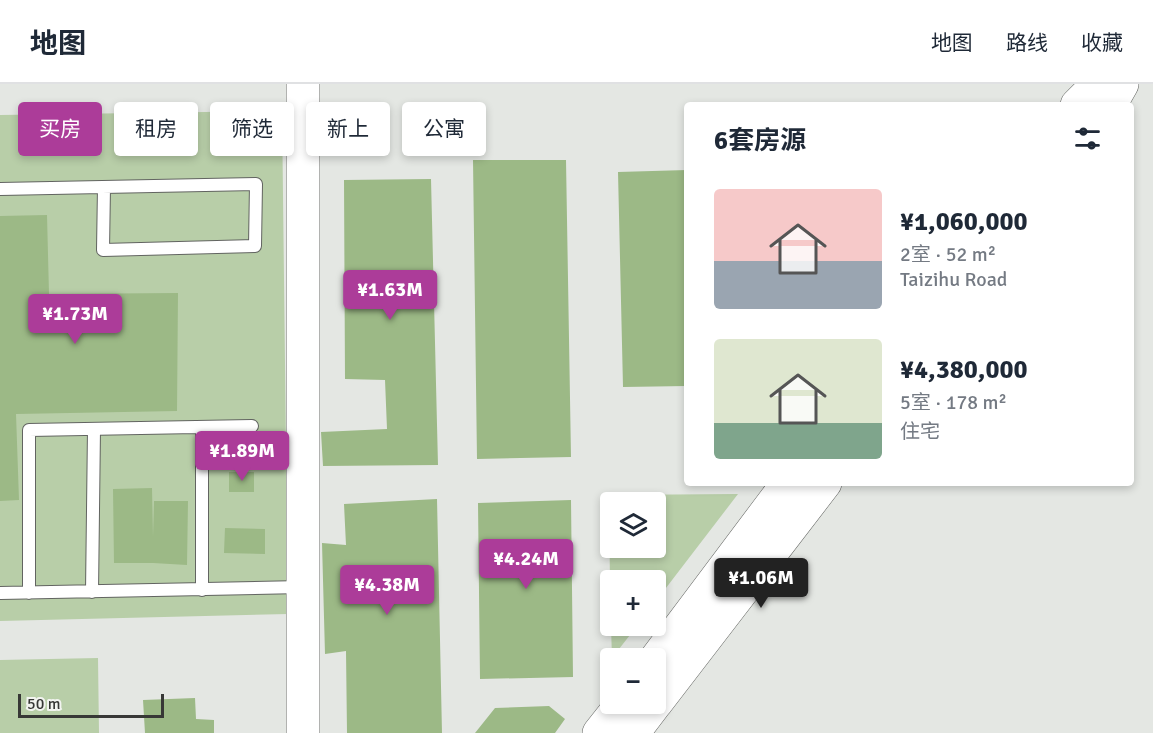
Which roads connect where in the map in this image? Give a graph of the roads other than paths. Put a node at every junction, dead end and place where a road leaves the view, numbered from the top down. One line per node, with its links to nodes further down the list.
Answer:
1 (303, 84): 13 (street)
2 (1098, 84): 4 (street)
3 (1122, 84): 5 (street)
4 (1080, 102)
5 (1112, 102)
6 (104, 187): 6 (lane); 7 (lane)
7 (0, 189)
8 (252, 426): 9 (lane)
9 (202, 427): 10 (lane); 14 (lane)
10 (94, 429): 15 (lane); 17 (lane)
11 (786, 486): 18 (street)
12 (823, 486): 19 (street)
13 (303, 587): 14 (lane); 22 (street)
14 (202, 590): 15 (lane)
15 (92, 592): 17 (lane)
16 (0, 593): 17 (lane)
17 (29, 593)
18 (664, 648)
19 (666, 689)
20 (613, 714): 23 (street)
21 (647, 714): 24 (street)
22 (303, 733)
23 (599, 733)
24 (633, 733)

